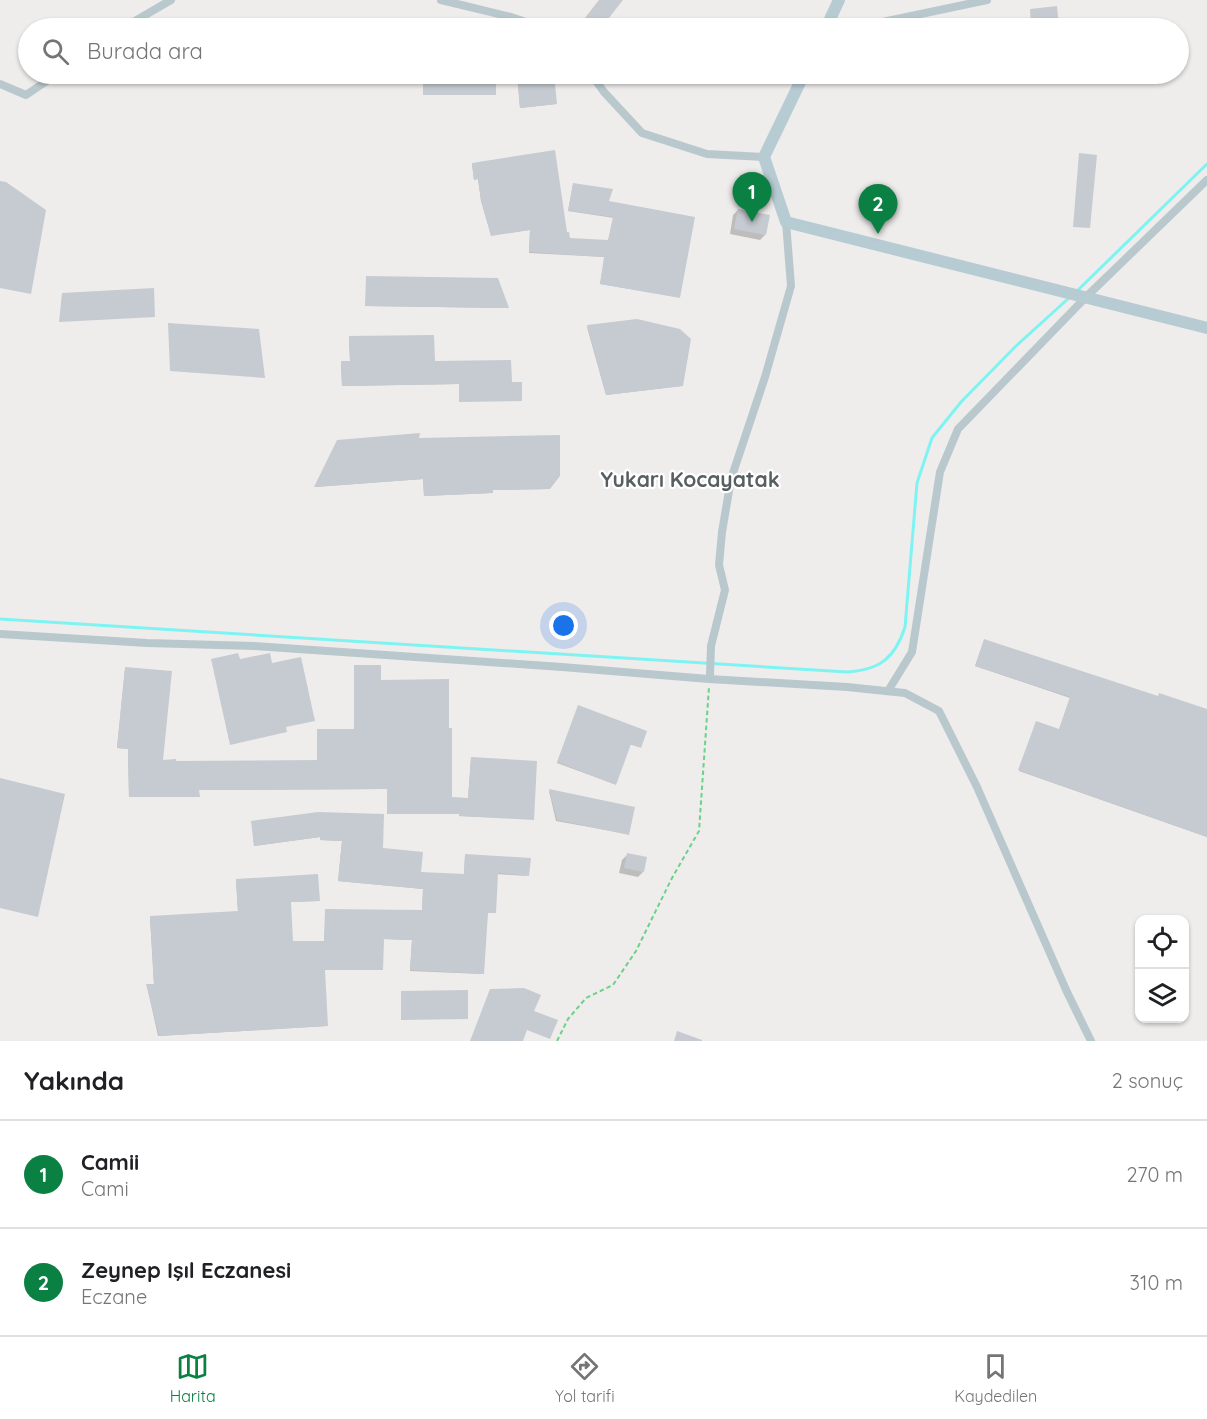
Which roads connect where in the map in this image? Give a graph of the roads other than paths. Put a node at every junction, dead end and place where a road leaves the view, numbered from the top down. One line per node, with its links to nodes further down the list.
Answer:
1 (171, 0): 6 (street)
2 (441, 0): 5 (street)
3 (839, 0): 8 (street)
4 (987, 0): 9 (street)
5 (455, 1): 7 (street)
6 (140, 18)
7 (514, 18)
8 (831, 18)
9 (902, 18)
10 (0, 84): 11 (street)
11 (42, 84)
12 (598, 84): 14 (street)
13 (799, 84): 14 (street)
14 (764, 157): 16 (street)
15 (1207, 180): 17 (street)
16 (786, 222): 17 (street); 20 (street)
17 (1086, 297): 18 (street); 21 (street)
18 (1207, 328)
19 (0, 634): 20 (street)
20 (710, 677): 21 (street)
21 (888, 691): 22 (street)
22 (1091, 1041)

